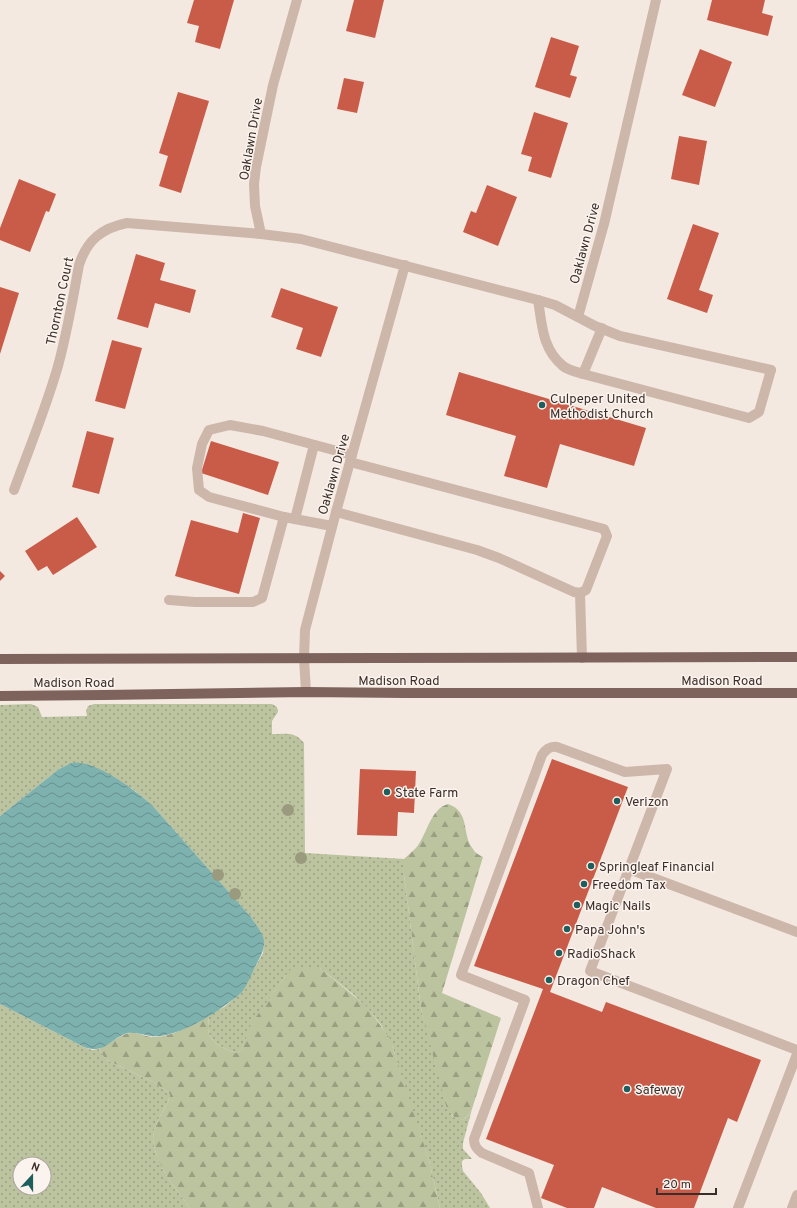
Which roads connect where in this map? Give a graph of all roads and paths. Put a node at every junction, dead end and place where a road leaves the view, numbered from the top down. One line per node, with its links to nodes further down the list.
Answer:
1 (297, 0): 3 (street, Oaklawn Drive)
2 (656, 0): 6 (street, Oaklawn Drive)
3 (261, 234): 4 (street); 11 (street, Thornton Court)
4 (405, 265): 5 (street); 10 (street, Oaklawn Drive)
5 (538, 300): 6 (street); 8 (street)
6 (578, 316): 7 (street)
7 (602, 328): 8 (street); 8 (street)
8 (583, 374)
9 (314, 445): 10 (street); 13 (street); 14 (street)
10 (351, 459): 12 (street, Oaklawn Drive); 16 (street)
11 (14, 490)
12 (336, 512): 15 (street, Oaklawn Drive); 16 (street)
13 (284, 516): 14 (street); 17 (street)
14 (295, 519): 15 (street)
15 (332, 526): 19 (street, Oaklawn Drive)
16 (580, 593): 20 (street)
17 (169, 600)
18 (797, 657): 20 (main road, Madison Road)
19 (304, 658): 20 (main road, Madison Road); 21 (main road, Madison Road); 22 (street, Oaklawn Drive)
20 (582, 658)
21 (0, 659)
22 (306, 692): 23 (main road, Madison Road); 24 (main road, Madison Road)
23 (797, 693)
24 (0, 696)
25 (629, 869): 26 (street); 27 (street); 30 (street)
26 (797, 932)
27 (797, 1050)
28 (797, 1054): 31 (street)
29 (797, 1195): 32 (street)
30 (538, 1208)
31 (738, 1208)
32 (792, 1208)

